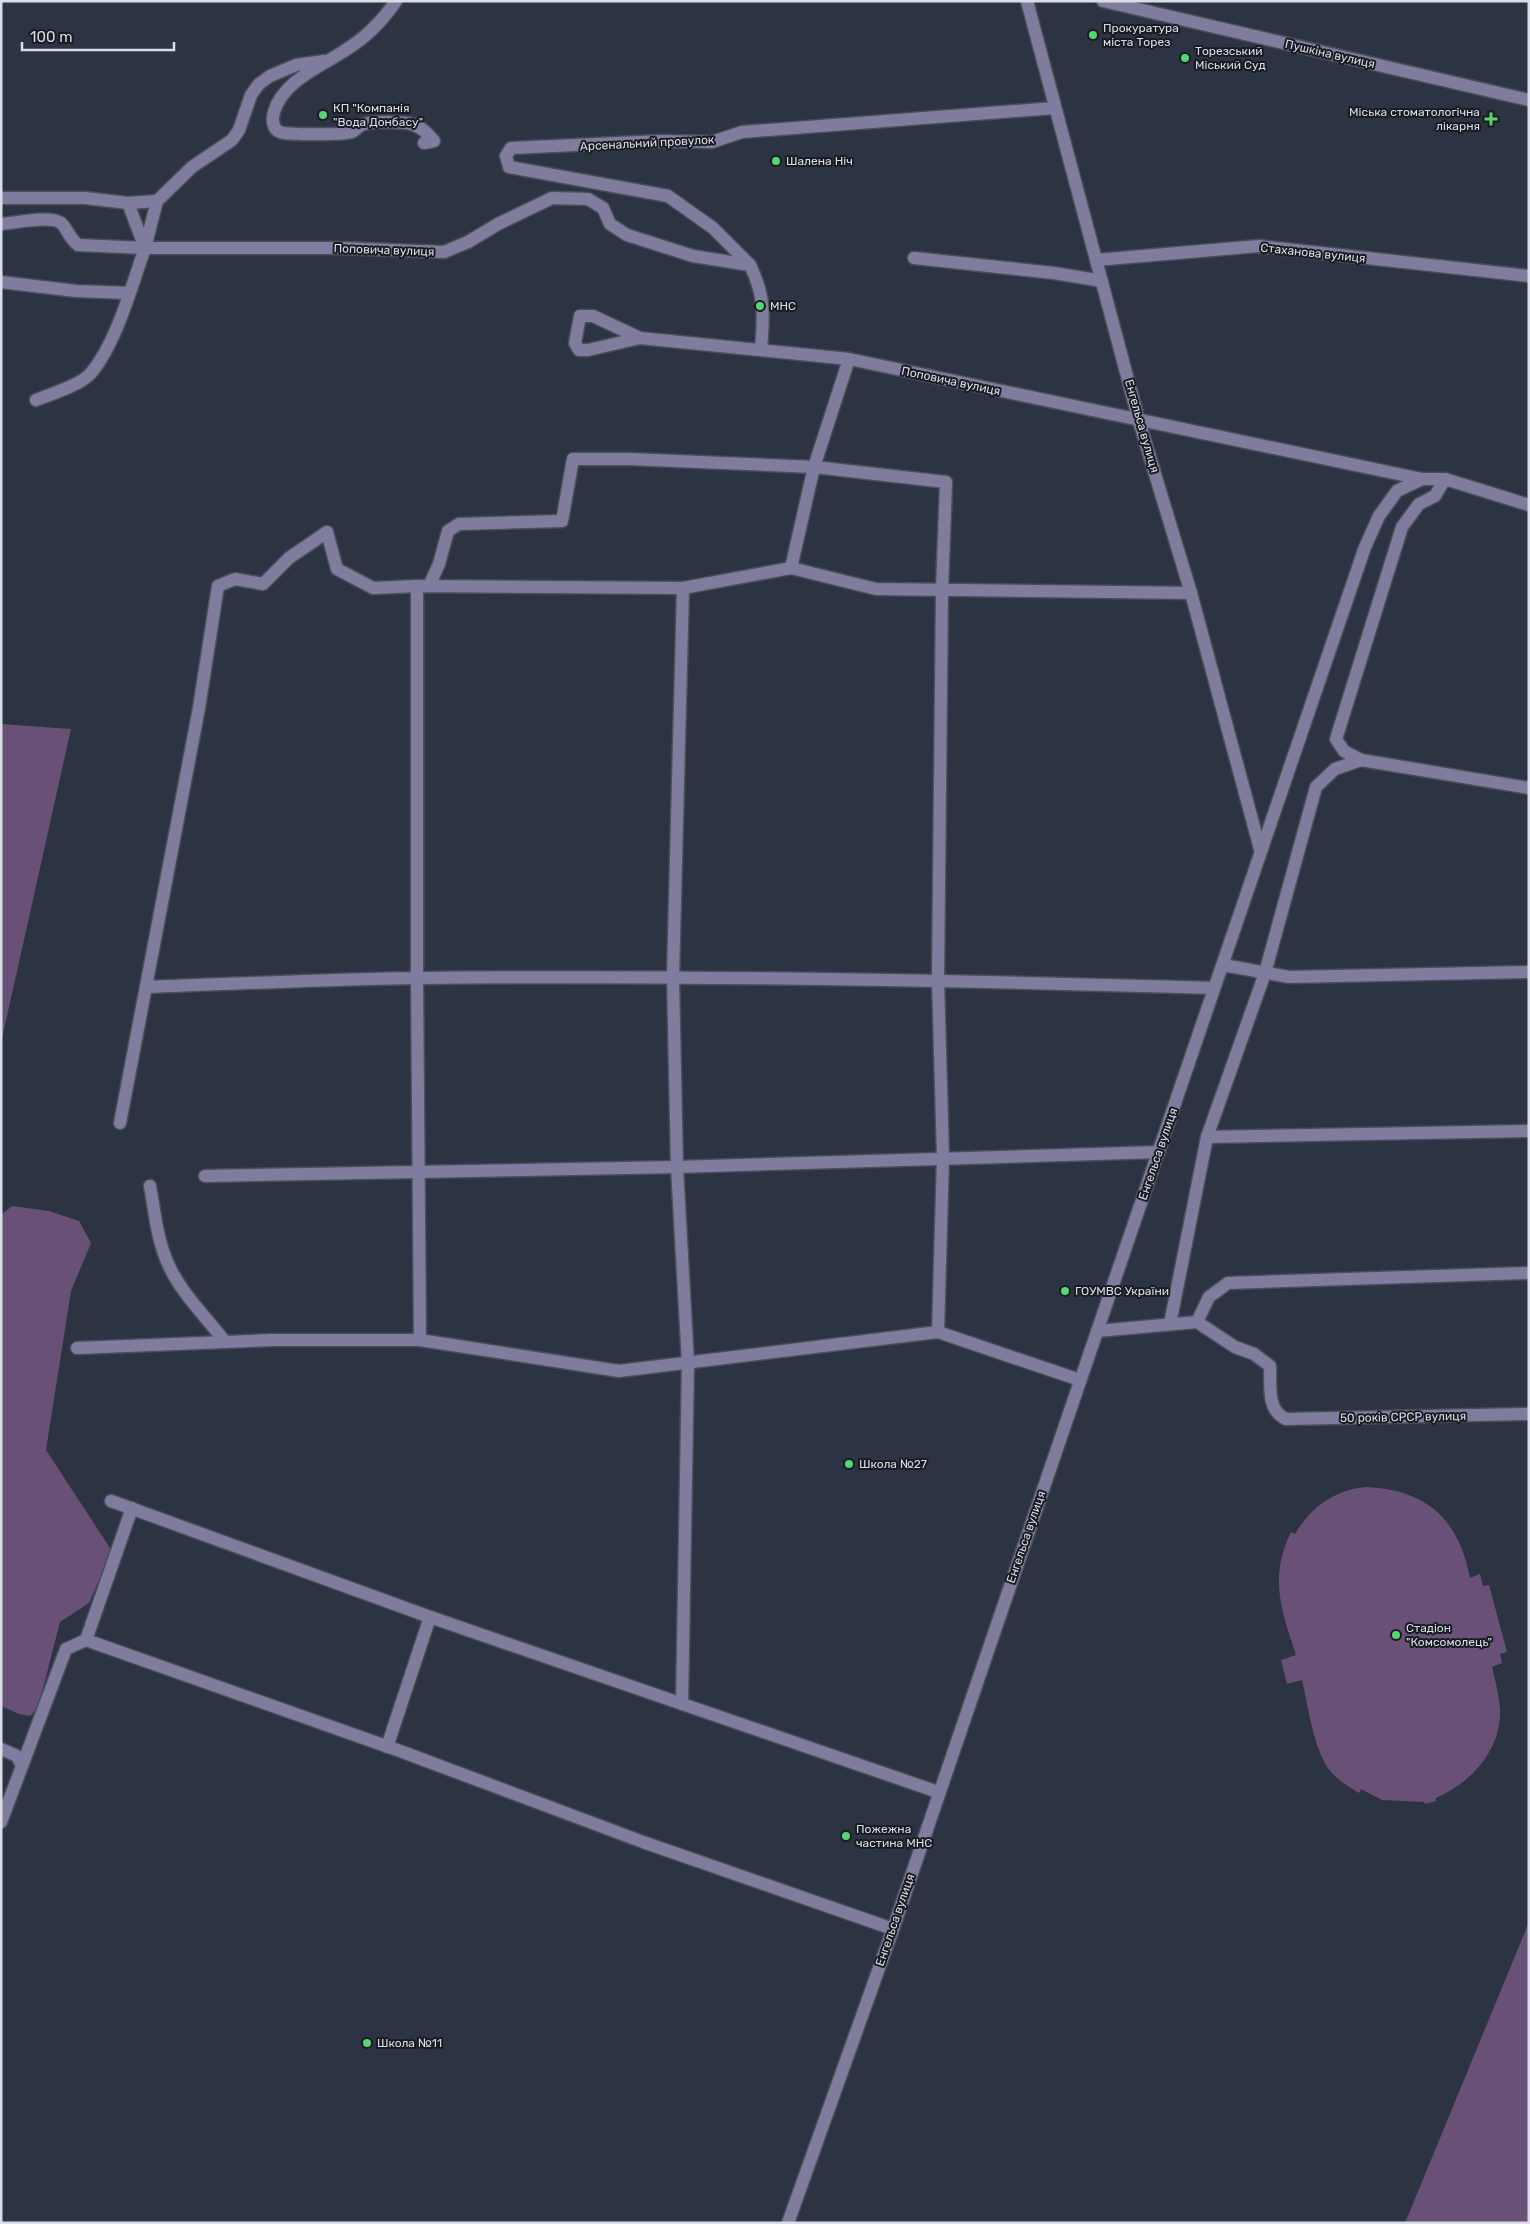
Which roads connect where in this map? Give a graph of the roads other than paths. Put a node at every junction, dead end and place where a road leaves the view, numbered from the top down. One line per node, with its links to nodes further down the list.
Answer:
1 (396, 1): 4 (street)
2 (1027, 1): 6 (street, Енгельса вулиця)
3 (1103, 1): 5 (street, Пушкіна вулиця)
4 (329, 60): 7 (street); 9 (street)
5 (1529, 100)
6 (1055, 108): 14 (street, Енгельса вулиця); 15 (street, Арсенальний провулок)
7 (424, 144)
8 (1, 198): 10 (street)
9 (157, 201): 10 (street); 12 (street)
10 (128, 203): 12 (street)
11 (1, 224): 12 (street, Поповича вулиця)
12 (145, 248): 15 (street, Поповича вулиця); 19 (street)
13 (914, 258): 17 (street)
14 (1096, 260): 16 (street, Стаханова вулиця); 17 (street, Енгельса вулиця)
15 (750, 265): 21 (street)
16 (1529, 276)
17 (1102, 281): 24 (street, Енгельса вулиця)
18 (1, 282): 19 (street)
19 (129, 293): 23 (street)
20 (640, 338): 20 (street, Поповича вулиця); 21 (street, Поповича вулиця)
21 (761, 349): 22 (street, Поповича вулиця)
22 (849, 360): 24 (street, Поповича вулиця); 25 (street)
23 (36, 400)
24 (1140, 421): 27 (street, Поповича вулиця); 33 (street, Енгельса вулиця)
25 (814, 467): 29 (street); 30 (street); 32 (street)
26 (1445, 478): 27 (street); 28 (street); 34 (street)
27 (1422, 479): 36 (street, Енгельса вулиця)
28 (1529, 504)
29 (791, 568): 31 (street); 32 (street)
30 (423, 586): 31 (street); 41 (street); 43 (street)
31 (683, 588): 40 (street)
32 (942, 591): 33 (street); 42 (street)
33 (1191, 593): 36 (street, Енгельса вулиця)
34 (1361, 760): 35 (street); 39 (street)
35 (1529, 788)
36 (1260, 849): 37 (street, Енгельса вулиця)
37 (1223, 965): 39 (street); 44 (street, Енгельса вулиця)
38 (1529, 972): 39 (street)
39 (1265, 973): 47 (street)
40 (673, 977): 41 (street); 42 (street); 50 (street)
41 (416, 978): 43 (street); 51 (street)
42 (938, 980): 44 (street); 49 (street)
43 (146, 987): 45 (street)
44 (1214, 988): 48 (street, Енгельса вулиця)
45 (120, 1123)
46 (1529, 1131): 47 (street)
47 (1207, 1137): 56 (street)
48 (1159, 1152): 49 (street); 57 (street, Енгельса вулиця)
49 (943, 1157): 50 (street); 58 (street)
50 (677, 1167): 51 (street); 62 (street)
51 (418, 1171): 52 (street); 59 (street)
52 (205, 1176)
53 (150, 1186): 60 (street)
54 (1529, 1273): 55 (street)
55 (1198, 1322): 56 (street); 64 (street, 50 років СРСР вулиця)
56 (1170, 1324): 57 (street)
57 (1097, 1330): 63 (street, Енгельса вулиця)
58 (938, 1332): 62 (street); 63 (street)
59 (420, 1340): 60 (street); 62 (street)
60 (226, 1342): 61 (street)
61 (76, 1348)
62 (688, 1363): 69 (street)
63 (1080, 1380): 73 (street, Енгельса вулиця)
64 (1529, 1414)
65 (111, 1502): 66 (street)
66 (132, 1508): 67 (street); 68 (street)
67 (430, 1618): 69 (street); 70 (street)
68 (86, 1640): 70 (street); 72 (street)
69 (682, 1704): 73 (street)
70 (387, 1747): 75 (street)
71 (1, 1749): 72 (street)
72 (22, 1766): 74 (street)
73 (938, 1792): 75 (street, Енгельса вулиця)
74 (1, 1822)
75 (893, 1929): 76 (street, Енгельса вулиця)
76 (788, 2223)

